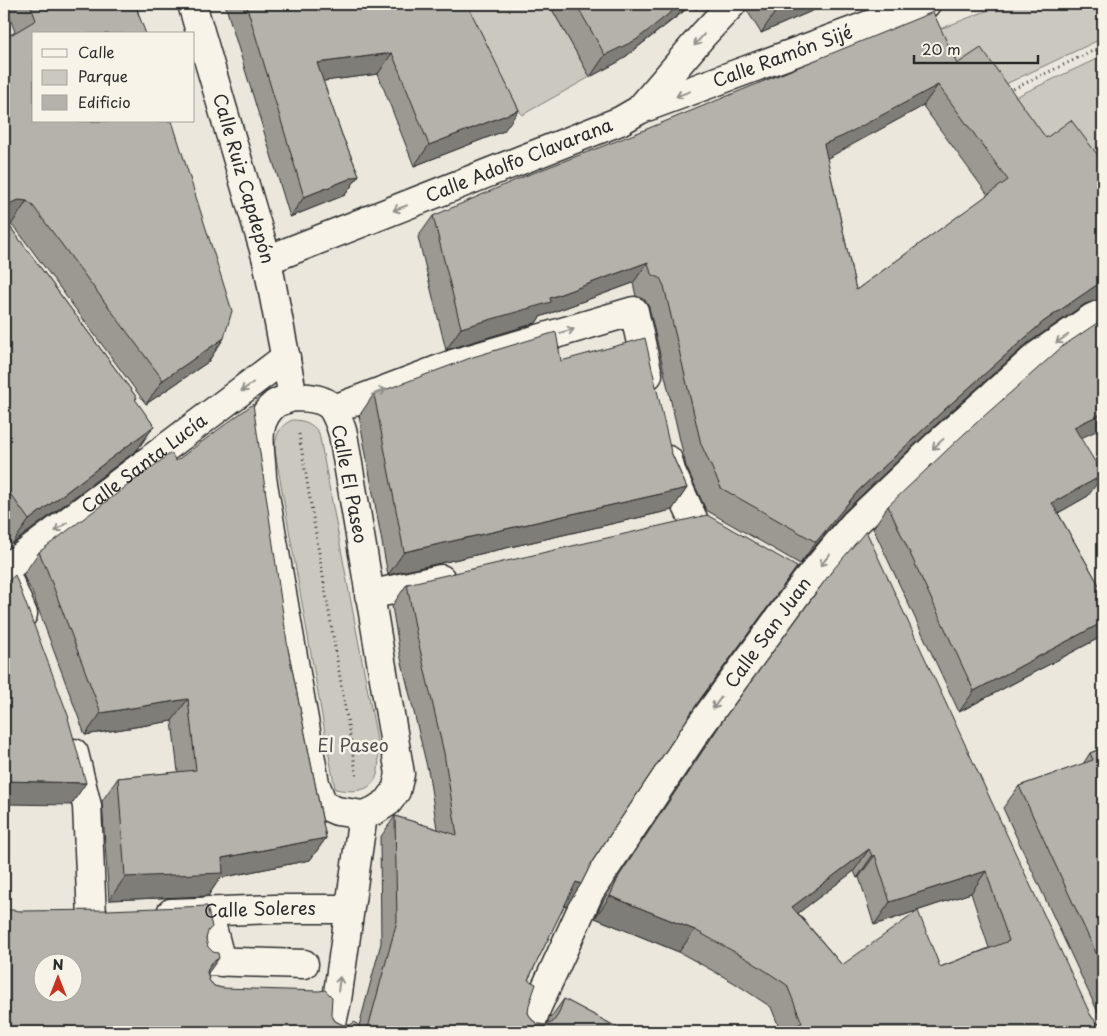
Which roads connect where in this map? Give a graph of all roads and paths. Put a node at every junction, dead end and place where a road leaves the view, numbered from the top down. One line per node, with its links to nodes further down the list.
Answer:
1 (192, 4): 7 (street, Calle Ruiz Capdepón)
2 (732, 4): 6 (street, Calle Adolfo Clavarana, one-way to 6)
3 (926, 4): 6 (street, Calle Ramón Sijé, one-way to 6)
4 (1103, 46): 5 (path)
5 (1006, 92)
6 (639, 110): 7 (street, Calle Adolfo Clavarana, one-way to 7)
7 (267, 260): 9 (street, Calle Ruiz Capdepón)
8 (1103, 313): 21 (street, Calle San Juan, one-way to 21)
9 (286, 357): 11 (street, Calle Ruiz Capdepón); 16 (street, Calle Santa Lucía, one-way to 16)
10 (653, 396): 12 (street, one-way to 10)
11 (293, 397): 12 (street, Calle El Paseo); 36 (street)
12 (334, 409): 29 (street, Calle El Paseo)
13 (144, 428): 16 (street)
14 (298, 430): 18 (path)
15 (662, 434): 20 (street)
16 (162, 452): 25 (street, Calle Santa Lucía, one-way to 25)
17 (312, 466): 18 (path)
18 (305, 467): 19 (path); 33 (path)
19 (296, 469)
20 (694, 521): 22 (street); 23 (street)
21 (854, 524): 24 (street); 28 (street, Calle San Juan, one-way to 28)
22 (665, 528)
23 (720, 536)
24 (866, 552)
25 (4, 570): 30 (street)
26 (779, 570): 28 (street)
27 (465, 574): 29 (street)
28 (804, 584): 43 (street, Calle San Juan, one-way to 43)
29 (369, 596): 36 (street, Calle El Paseo)
30 (30, 633)
31 (66, 727): 40 (street)
32 (358, 732): 33 (path)
33 (350, 733): 34 (path); 35 (path)
34 (342, 735)
35 (357, 781)
36 (363, 815): 37 (street)
37 (349, 909): 38 (street, Calle Soleres); 42 (street, one-way to 37)
38 (208, 911): 39 (street, Calle Soleres); 41 (street)
39 (149, 914)
40 (63, 917)
41 (304, 964)
42 (330, 1032)
43 (528, 1032)

